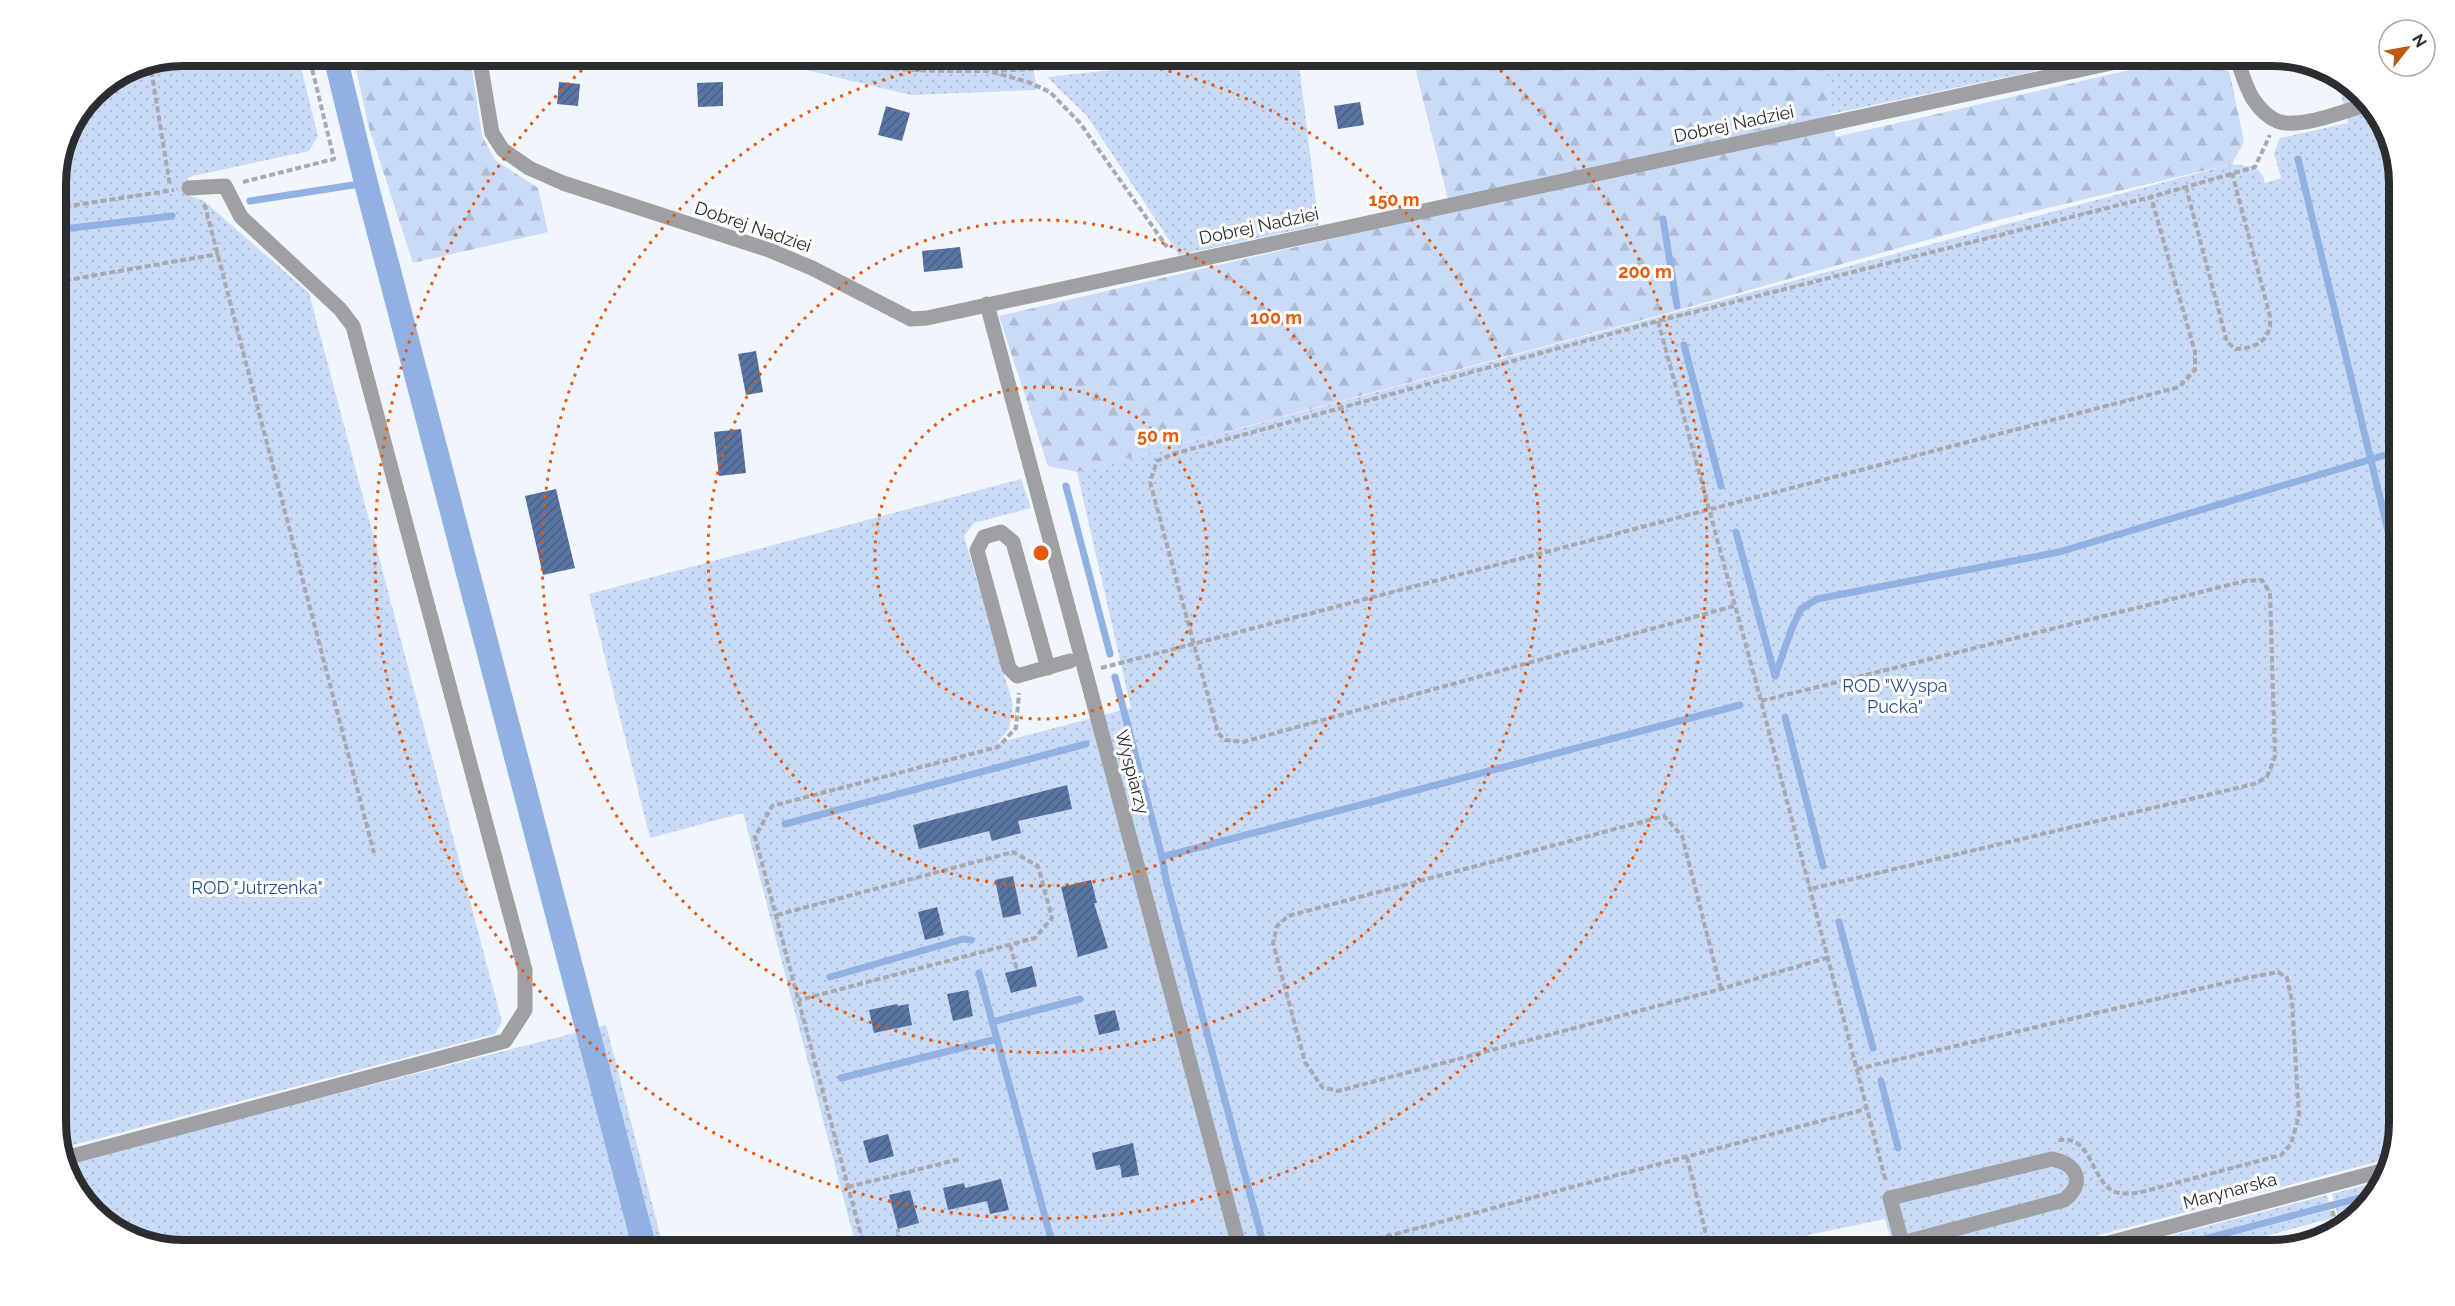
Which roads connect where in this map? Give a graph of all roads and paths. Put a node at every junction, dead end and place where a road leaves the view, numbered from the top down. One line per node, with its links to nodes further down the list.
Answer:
1 (311, 66): 13 (path)
2 (481, 66): 22 (street, Dobrej Nadziei)
3 (885, 66): 9 (path)
4 (978, 66): 9 (path)
5 (1053, 66): 9 (path)
6 (2098, 66): 20 (street, Dobrej Nadziei)
7 (2240, 66): 11 (street)
8 (151, 70): 16 (path)
9 (989, 71): 20 (path)
10 (2360, 106): 11 (street)
11 (2277, 121): 12 (path)
12 (2232, 173): 14 (path); 14 (path)
13 (225, 186): 15 (street); 43 (street)
14 (2186, 187): 17 (path)
15 (185, 188): 16 (path); 19 (path)
16 (171, 190): 18 (path)
17 (2151, 197): 23 (path); 24 (path)
18 (66, 206)
19 (218, 254): 21 (path); 32 (path)
20 (1178, 263): 22 (street, Dobrej Nadziei)
21 (66, 280)
22 (987, 304): 29 (street, Wyspiarzy)
23 (1658, 321): 24 (path); 26 (path)
24 (1708, 510): 25 (path); 26 (path)
25 (1734, 606): 26 (path); 31 (path)
26 (1193, 642): 29 (path)
27 (1070, 661): 28 (street)
28 (1048, 668): 30 (street); 30 (street)
29 (1085, 672): 54 (street, Wyspiarzy)
30 (1018, 679): 34 (path)
31 (1761, 701): 33 (path); 33 (path)
32 (374, 853)
33 (1810, 889): 36 (path)
34 (777, 915): 35 (path); 39 (path)
35 (1010, 945): 37 (path); 39 (path)
36 (1826, 958): 38 (path); 40 (path)
37 (1017, 970)
38 (1721, 989): 38 (path)
39 (799, 1000): 47 (path)
40 (1857, 1069): 41 (path); 42 (path)
41 (1866, 1109): 44 (path); 48 (path)
42 (2053, 1142)
43 (71, 1156)
44 (1688, 1157): 55 (path); 56 (path)
45 (960, 1159): 47 (path)
46 (2379, 1171): 59 (street, Marynarska)
47 (848, 1187): 52 (path)
48 (1890, 1198): 57 (street); 58 (street)
49 (2332, 1211): 50 (path)
50 (2335, 1221)
51 (898, 1229): 53 (path)
52 (862, 1240)
53 (898, 1240)
54 (1237, 1240)
55 (1373, 1240)
56 (1707, 1240)
57 (1901, 1240)
58 (1927, 1240)
59 (2123, 1240)

